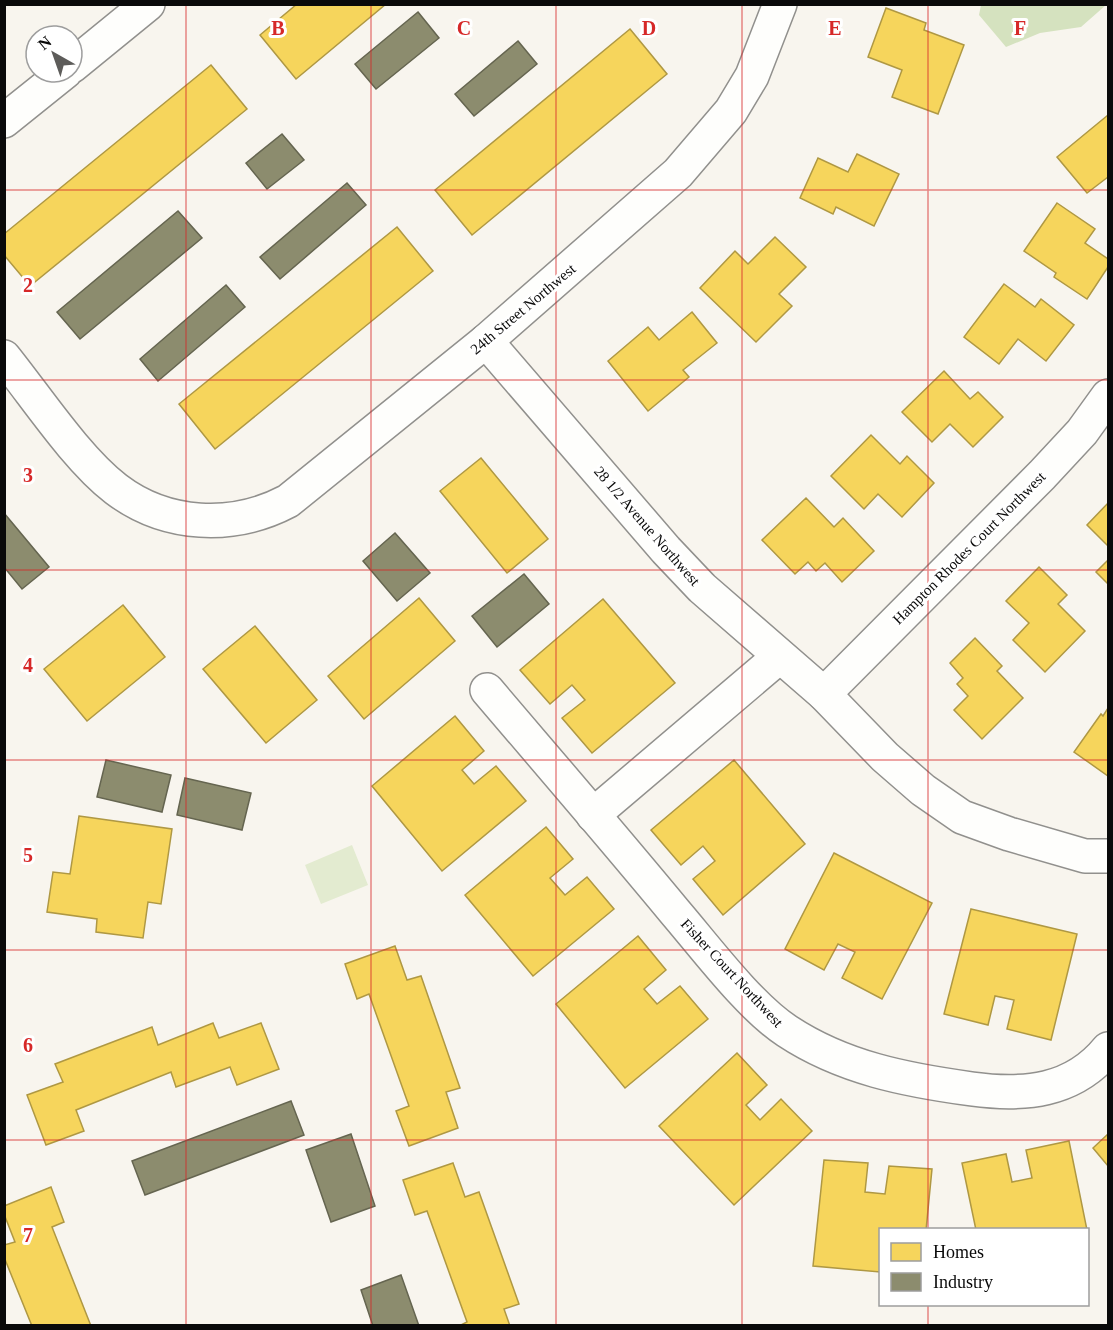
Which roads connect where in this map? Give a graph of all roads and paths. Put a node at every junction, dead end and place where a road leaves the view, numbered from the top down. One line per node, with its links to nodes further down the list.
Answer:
1 (148, 4): 3 (street)
2 (780, 4): 6 (street, 24th Street Northwest)
3 (84, 56)
4 (50, 84): 5 (street)
5 (4, 121)
6 (486, 341): 7 (street, 24th Street Northwest); 9 (street, 28 1/2 Avenue Northwest)
7 (4, 357)
8 (1108, 396): 11 (street, Hampton Rhodes Court Northwest)
9 (779, 657): 11 (street, 28 1/2 Avenue Northwest); 12 (street)
10 (487, 690): 12 (street, Fisher Court Northwest)
11 (824, 694): 13 (street, 28 1/2 Avenue Northwest)
12 (593, 815): 14 (street, Fisher Court Northwest)
13 (1108, 856)
14 (1108, 1050)

